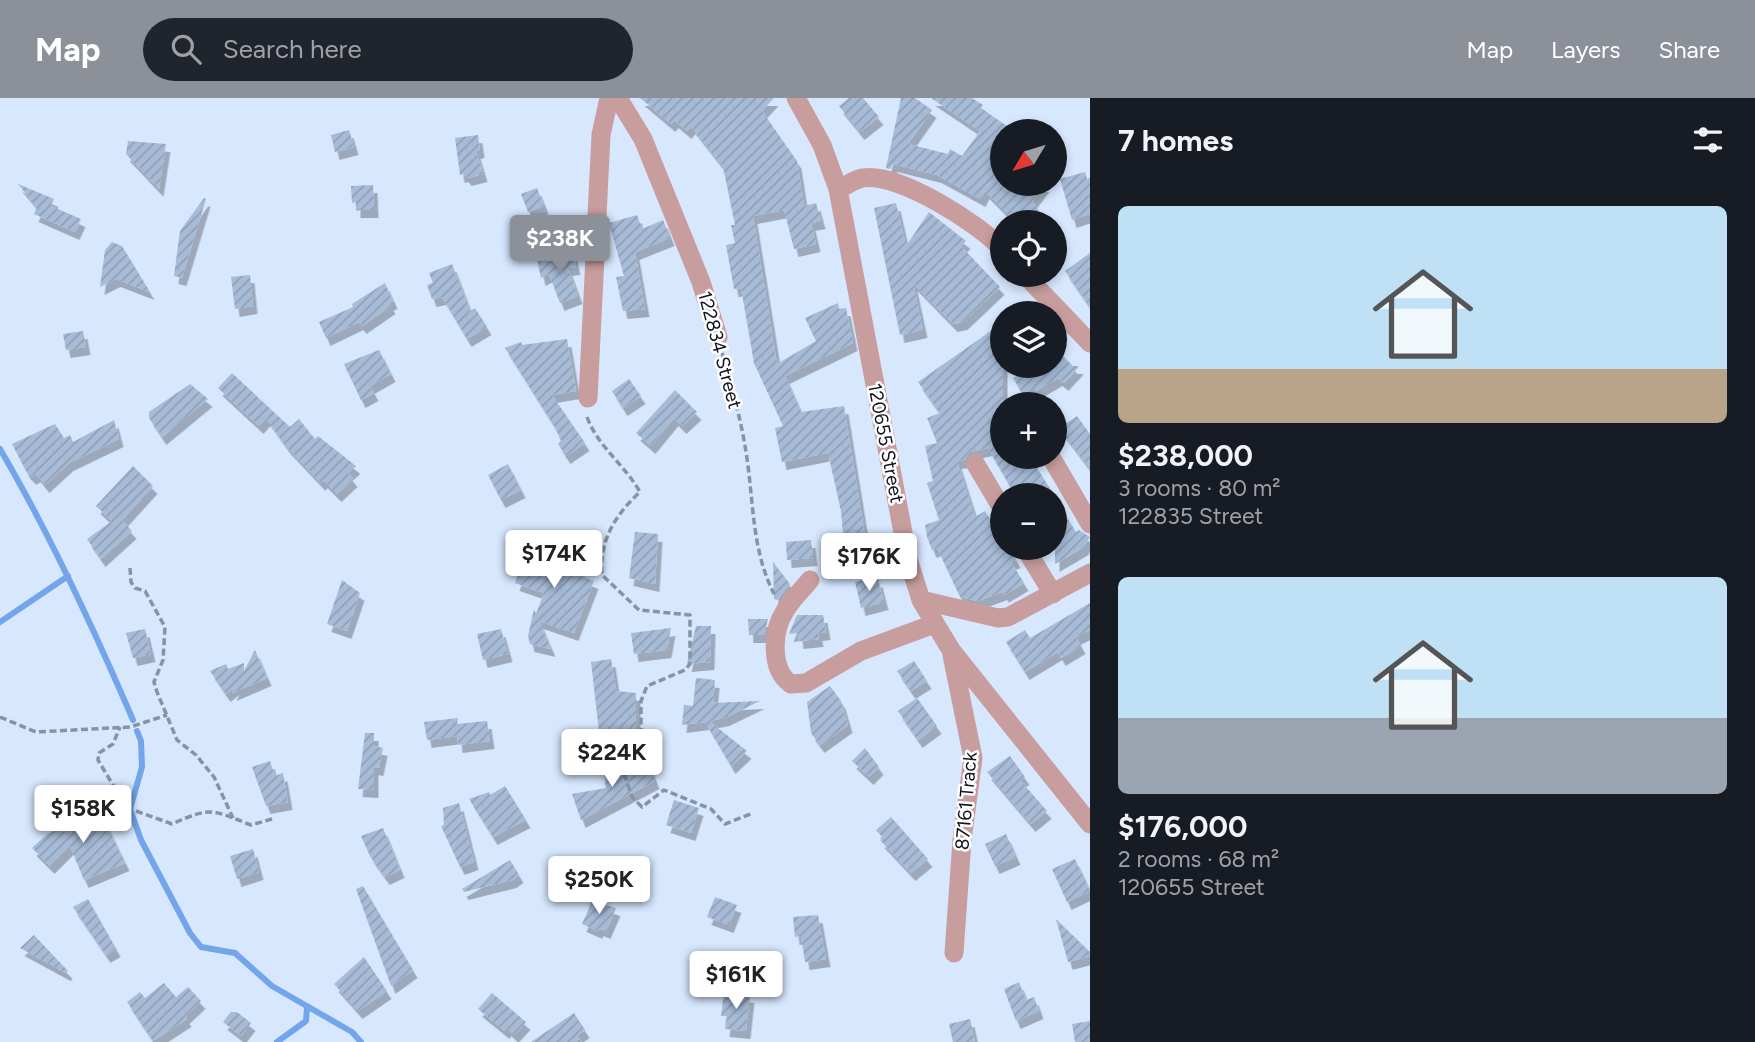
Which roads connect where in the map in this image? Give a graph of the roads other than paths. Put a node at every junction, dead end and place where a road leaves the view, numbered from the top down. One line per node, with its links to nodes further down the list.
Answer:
1 (609, 98): 9 (street)
2 (618, 98): 7 (street, 122834 Street)
3 (796, 98): 4 (street, 120655 Street)
4 (838, 189): 5 (street); 18 (street, 120655 Street)
5 (990, 238)
6 (1037, 287): 8 (street)
7 (718, 337)
8 (1090, 342)
9 (588, 398)
10 (975, 463): 12 (street)
11 (1058, 469): 13 (street)
12 (990, 488)
13 (1090, 524)
14 (1032, 560): 17 (street)
15 (1090, 573): 17 (street)
16 (810, 580): 19 (street)
17 (1053, 594): 18 (street)
18 (921, 600): 19 (street, 120655 Street)
19 (934, 624): 20 (street, 120655 Street)
20 (951, 650): 21 (street, 120655 Street); 22 (street, 87161 Track)
21 (1090, 824)
22 (954, 953)

